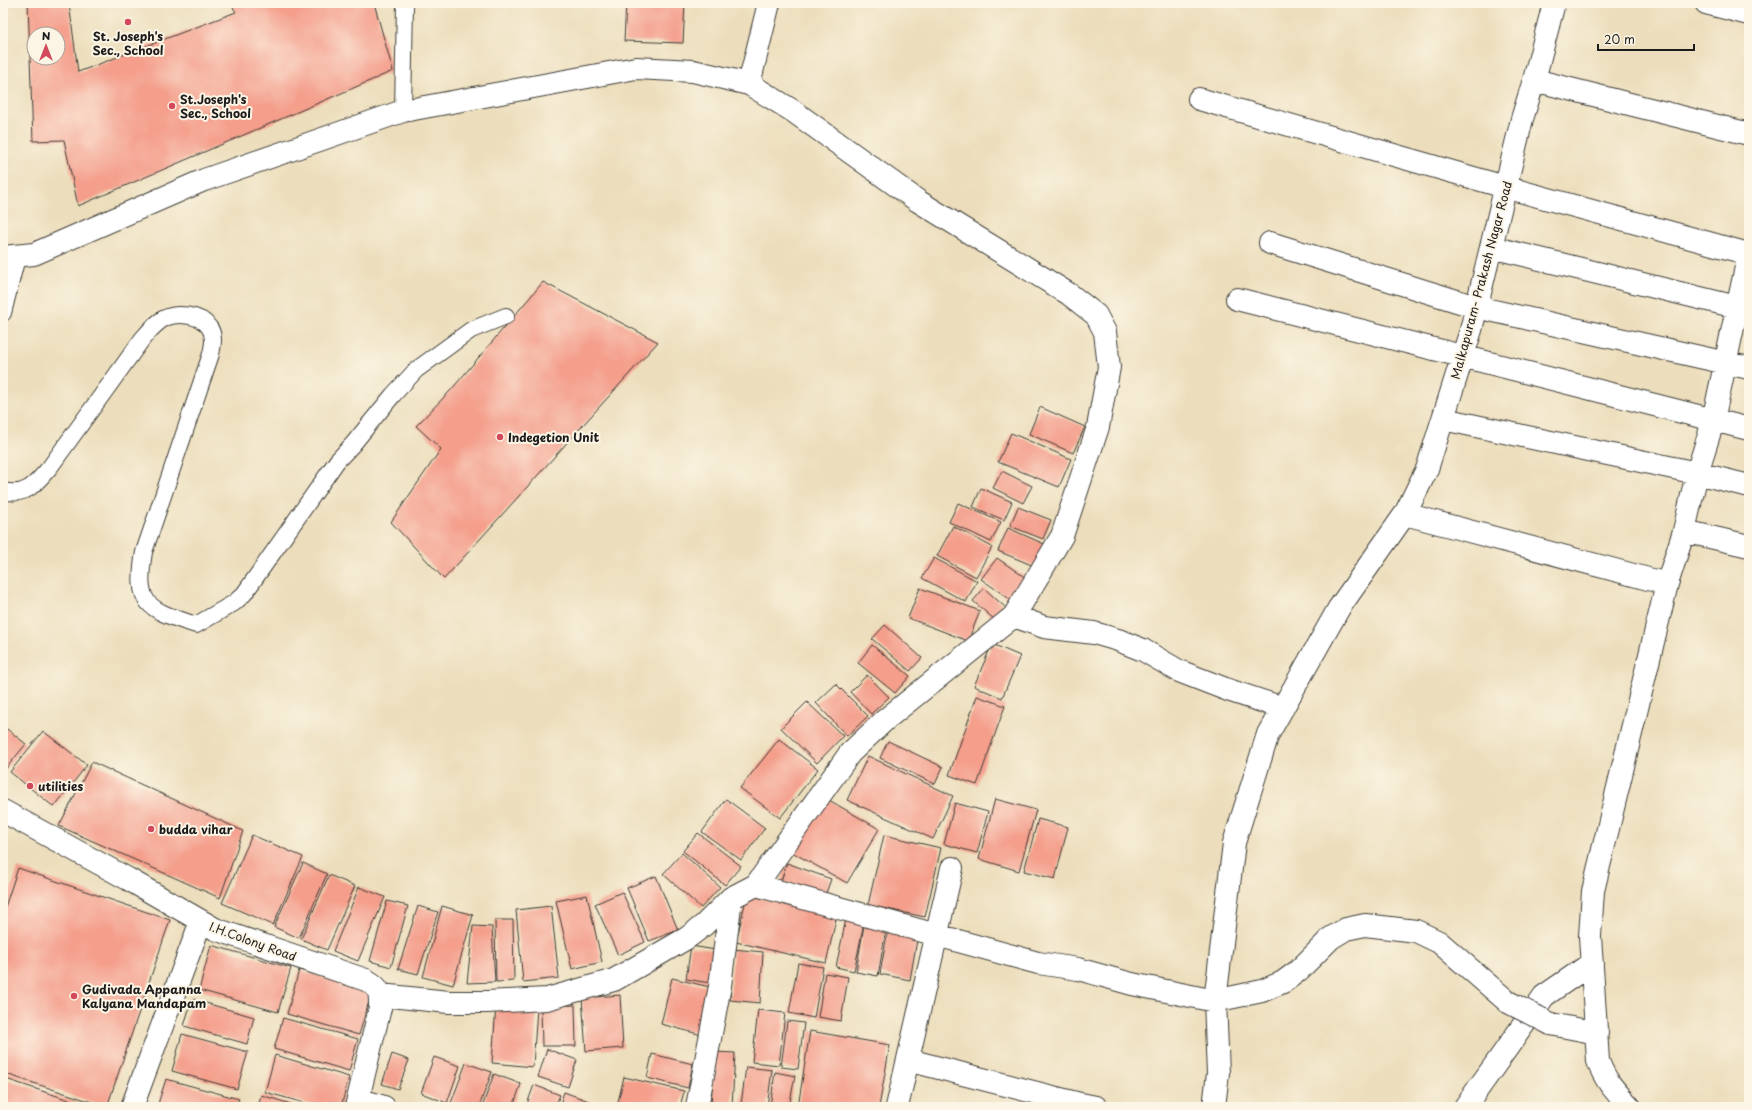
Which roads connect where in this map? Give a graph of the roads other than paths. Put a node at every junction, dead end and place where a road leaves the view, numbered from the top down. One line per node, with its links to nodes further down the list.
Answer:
1 (405, 3): 9 (lane)
2 (769, 3): 7 (street)
3 (1554, 3): 6 (street, Malkapuram- Prakash Nagar Road)
4 (1706, 3): 5 (street)
5 (1749, 14)
6 (1534, 80): 10 (street); 11 (street, Malkapuram- Prakash Nagar Road)
7 (749, 84): 9 (street); 34 (street)
8 (1198, 99): 11 (street)
9 (403, 111): 15 (street)
10 (1749, 134)
11 (1505, 187): 13 (street, Malkapuram- Prakash Nagar Road); 14 (street)
12 (1270, 243): 17 (street)
13 (1491, 247): 17 (street, Malkapuram- Prakash Nagar Road); 18 (street)
14 (1749, 253): 18 (street)
15 (10, 257): 19 (lane)
16 (1237, 299): 21 (street)
17 (1476, 307): 21 (street, Malkapuram- Prakash Nagar Road); 22 (street)
18 (1743, 309): 22 (street)
19 (3, 313)
20 (506, 316): 29 (lane)
21 (1462, 356): 24 (street, Malkapuram- Prakash Nagar Road); 25 (street)
22 (1726, 362): 23 (street); 25 (street)
23 (1749, 368)
24 (1444, 419): 27 (street); 30 (street, Malkapuram- Prakash Nagar Road)
25 (1714, 420): 26 (street); 27 (street)
26 (1749, 429)
27 (1697, 473): 28 (street); 31 (street)
28 (1749, 486)
29 (3, 491)
30 (1405, 514): 33 (street); 35 (street, Malkapuram- Prakash Nagar Road)
31 (1684, 531): 32 (street); 33 (street)
32 (1749, 546)
33 (1666, 584): 42 (street)
34 (1014, 616): 35 (street); 38 (street)
35 (1283, 708): 44 (street, Malkapuram- Prakash Nagar Road)
36 (3, 813): 40 (street, I.H.Colony Road)
37 (952, 868): 41 (street)
38 (756, 885): 39 (street); 41 (street)
39 (731, 898): 43 (street); 50 (street)
40 (201, 921): 43 (street, I.H.Colony Road); 48 (street)
41 (937, 936): 44 (street); 46 (street)
42 (1592, 963): 45 (street); 54 (street)
43 (380, 995): 47 (street)
44 (1215, 1001): 45 (street, bridge); 53 (street, Malkapuram- Prakash Nagar Road)
45 (1597, 1033): 55 (street)
46 (908, 1060): 51 (street); 52 (street)
47 (357, 1103): 49 (street)
48 (132, 1107)
49 (384, 1107)
50 (697, 1107)
51 (897, 1107)
52 (1096, 1107)
53 (1214, 1107)
54 (1465, 1107)
55 (1630, 1107)

